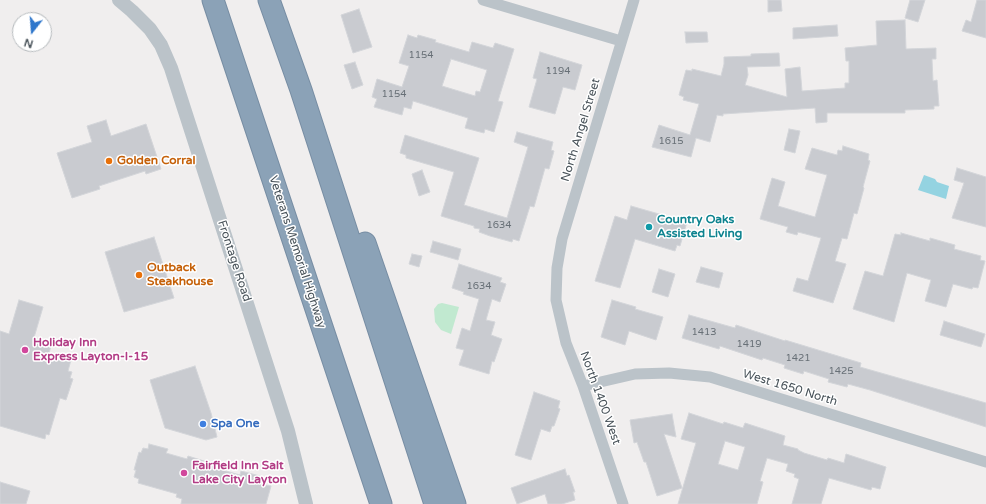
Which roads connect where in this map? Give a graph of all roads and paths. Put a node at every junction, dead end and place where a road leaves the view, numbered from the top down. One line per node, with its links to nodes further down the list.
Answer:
1 (119, 0): 12 (street, Frontage Road)
2 (213, 0): 11 (highway, Veterans Memorial Highway)
3 (269, 0): 7 (highway)
4 (483, 0): 6 (street)
5 (634, 0): 6 (street, North Angel Street)
6 (621, 41): 8 (street, North Angel Street)
7 (301, 90): 15 (highway); 16 (highway)
8 (556, 300): 9 (street, North 1400 West)
9 (583, 386): 10 (street, West 1650 North); 17 (street, North 1400 West)
10 (986, 462)
11 (368, 464): 13 (highway); 14 (highway, Veterans Memorial Highway)
12 (306, 504)
13 (371, 504)
14 (381, 504)
15 (435, 504)
16 (455, 504)
17 (623, 504)

